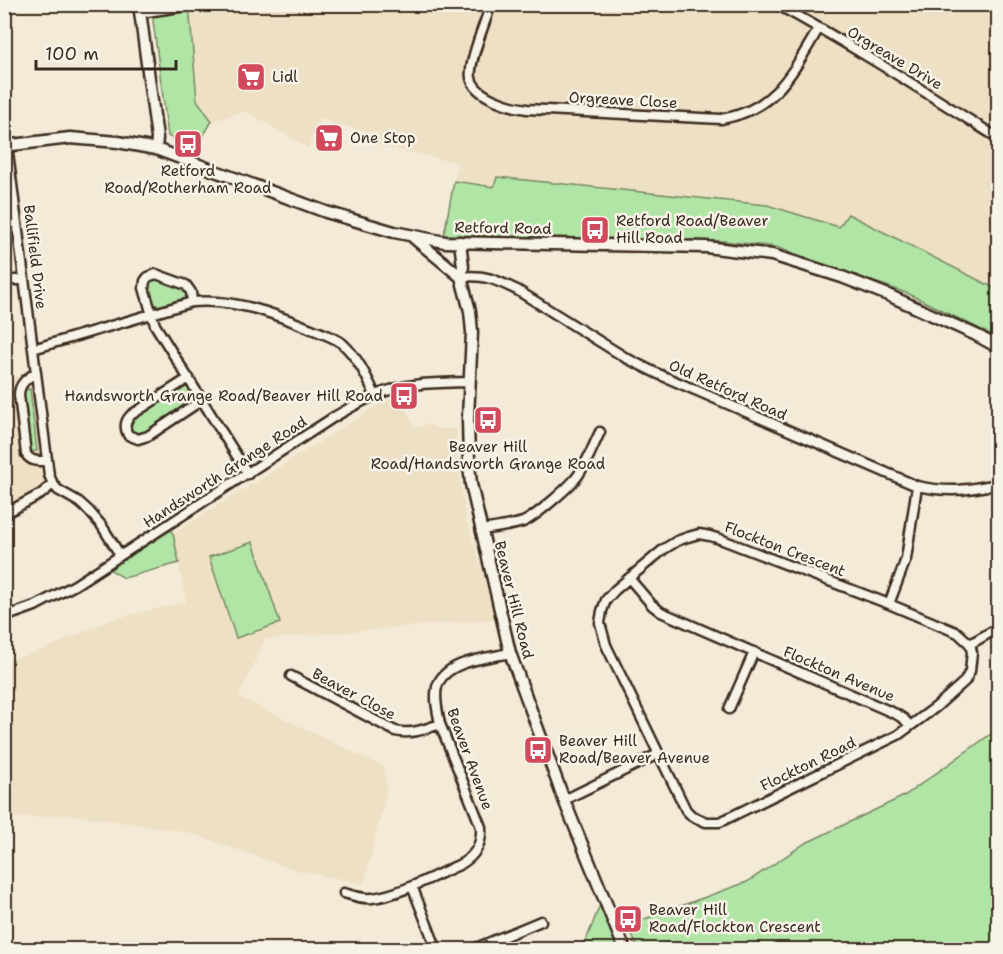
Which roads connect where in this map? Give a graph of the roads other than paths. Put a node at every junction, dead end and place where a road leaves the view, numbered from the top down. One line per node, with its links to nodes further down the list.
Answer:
1 (200, 4): 4 (street)
2 (491, 4): 5 (street, Orgreave Close)
3 (776, 4): 5 (street, Orgreave Drive)
4 (140, 9): 8 (main road)
5 (819, 28): 6 (street, Orgreave Drive)
6 (999, 138)
7 (6, 146): 8 (main road, Retford Road); 14 (street, Ballifield Drive)
8 (156, 149): 9 (main road, Retford Road)
9 (412, 236): 10 (main road, Retford Road); 12 (main road)
10 (445, 242): 11 (main road, Retford Road); 12 (main road, Beaver Hill Road)
11 (460, 242): 12 (main road, Beaver Hill Road); 17 (main road, Retford Road)
12 (457, 273): 21 (main road, Beaver Hill Road); 29 (street, Old Retford Road)
13 (4, 280): 14 (street)
14 (24, 280): 18 (street, Ballifield Drive)
15 (192, 302): 16 (street); 16 (street); 22 (street)
16 (151, 314): 18 (street); 20 (street)
17 (999, 347)
18 (33, 349): 19 (street, Ballifield Drive)
19 (36, 373): 25 (street, Ballifield Drive); 25 (street)
20 (189, 378): 23 (street); 23 (street)
21 (470, 382): 22 (street, Handsworth Grange Road); 31 (main road, Beaver Hill Road)
22 (375, 395): 26 (street, Handsworth Grange Road)
23 (202, 400): 26 (street)
24 (600, 432): 31 (street)
25 (47, 461): 27 (street, Ballifield Drive)
26 (248, 474): 32 (street, Handsworth Grange Road)
27 (53, 484): 30 (street); 32 (street)
28 (999, 484): 29 (street, Old Retford Road)
29 (917, 486): 34 (street)
30 (4, 514)
31 (482, 530): 39 (main road, Beaver Hill Road)
32 (120, 555): 35 (street, Handsworth Grange Road)
33 (629, 578): 34 (street, Flockton Crescent); 38 (street, Flockton Avenue); 44 (street, Flockton Crescent)
34 (889, 604): 37 (street)
35 (4, 617)
36 (999, 628): 37 (street)
37 (970, 644): 43 (street, Flockton Road)
38 (754, 652): 41 (street); 43 (street, Flockton Avenue)
39 (510, 653): 42 (street, Beaver Avenue); 45 (main road, Beaver Hill Road)
40 (291, 676): 42 (street, Beaver Close)
41 (729, 709)
42 (440, 724): 46 (street, Beaver Avenue)
43 (910, 726): 44 (street, Flockton Road)
44 (658, 754): 45 (street)
45 (564, 800): 51 (main road, Beaver Hill Road)
46 (412, 885): 47 (street, Beaver Avenue); 49 (street)
47 (344, 893)
48 (541, 921): 50 (street)
49 (437, 950)
50 (471, 950)
51 (625, 950)

